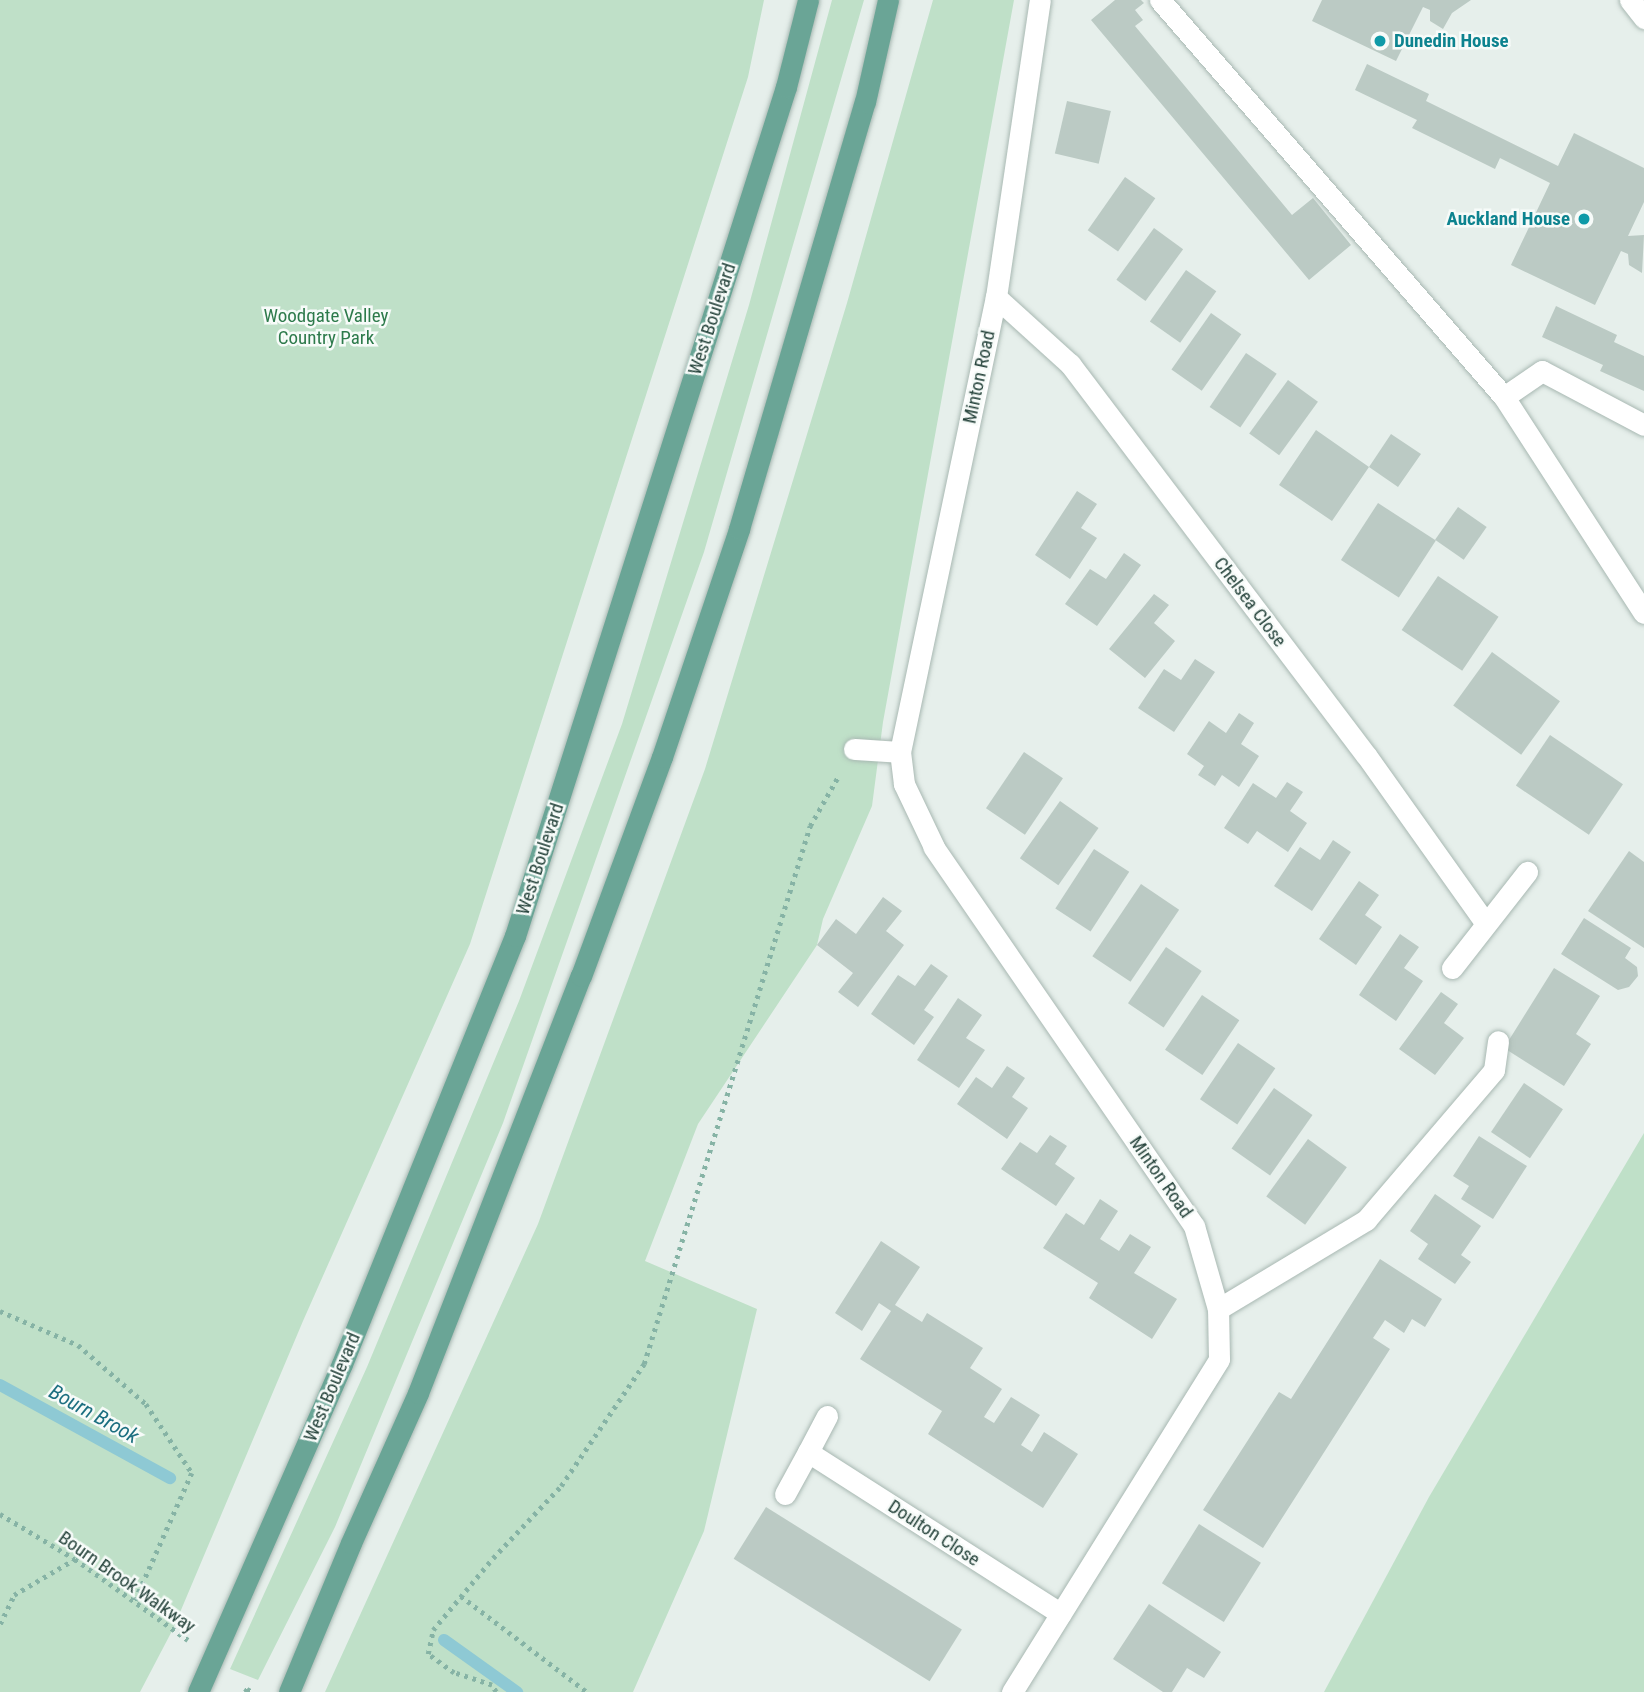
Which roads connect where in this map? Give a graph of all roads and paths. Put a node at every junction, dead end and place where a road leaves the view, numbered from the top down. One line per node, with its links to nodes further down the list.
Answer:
1 (808, 0): 29 (main road, West Boulevard)
2 (888, 0): 32 (main road)
3 (1040, 0): 7 (street, Minton Road)
4 (1160, 0): 8 (street)
5 (1630, 0): 6 (street)
6 (1644, 18)
7 (996, 297): 12 (street, Minton Road); 14 (street, Chelsea Close)
8 (1504, 397): 9 (street); 10 (street)
9 (1644, 425)
10 (1644, 613)
11 (854, 749): 12 (street); 24 (path)
12 (900, 751): 17 (street, Minton Road)
13 (1527, 873): 14 (street)
14 (1486, 924): 15 (street)
15 (1452, 968)
16 (1498, 1041): 17 (street)
17 (1218, 1309): 26 (street, Minton Road)
18 (0, 1311): 25 (path)
19 (827, 1416): 20 (street)
20 (808, 1452): 21 (street); 26 (street, Doulton Close)
21 (785, 1493)
22 (0, 1514): 23 (path, Bourn Brook Walkway)
23 (75, 1559): 25 (path, Bourn Brook Walkway); 27 (path)
24 (461, 1596): 33 (path); 34 (path)
25 (134, 1603): 28 (path, Bourn Brook Walkway)
26 (1061, 1614): 35 (street, Minton Road)
27 (0, 1624)
28 (193, 1644)
29 (198, 1692)
30 (245, 1692): 31 (path)
31 (253, 1692)
32 (289, 1692)
33 (496, 1692)
34 (587, 1692)
35 (1012, 1692)

